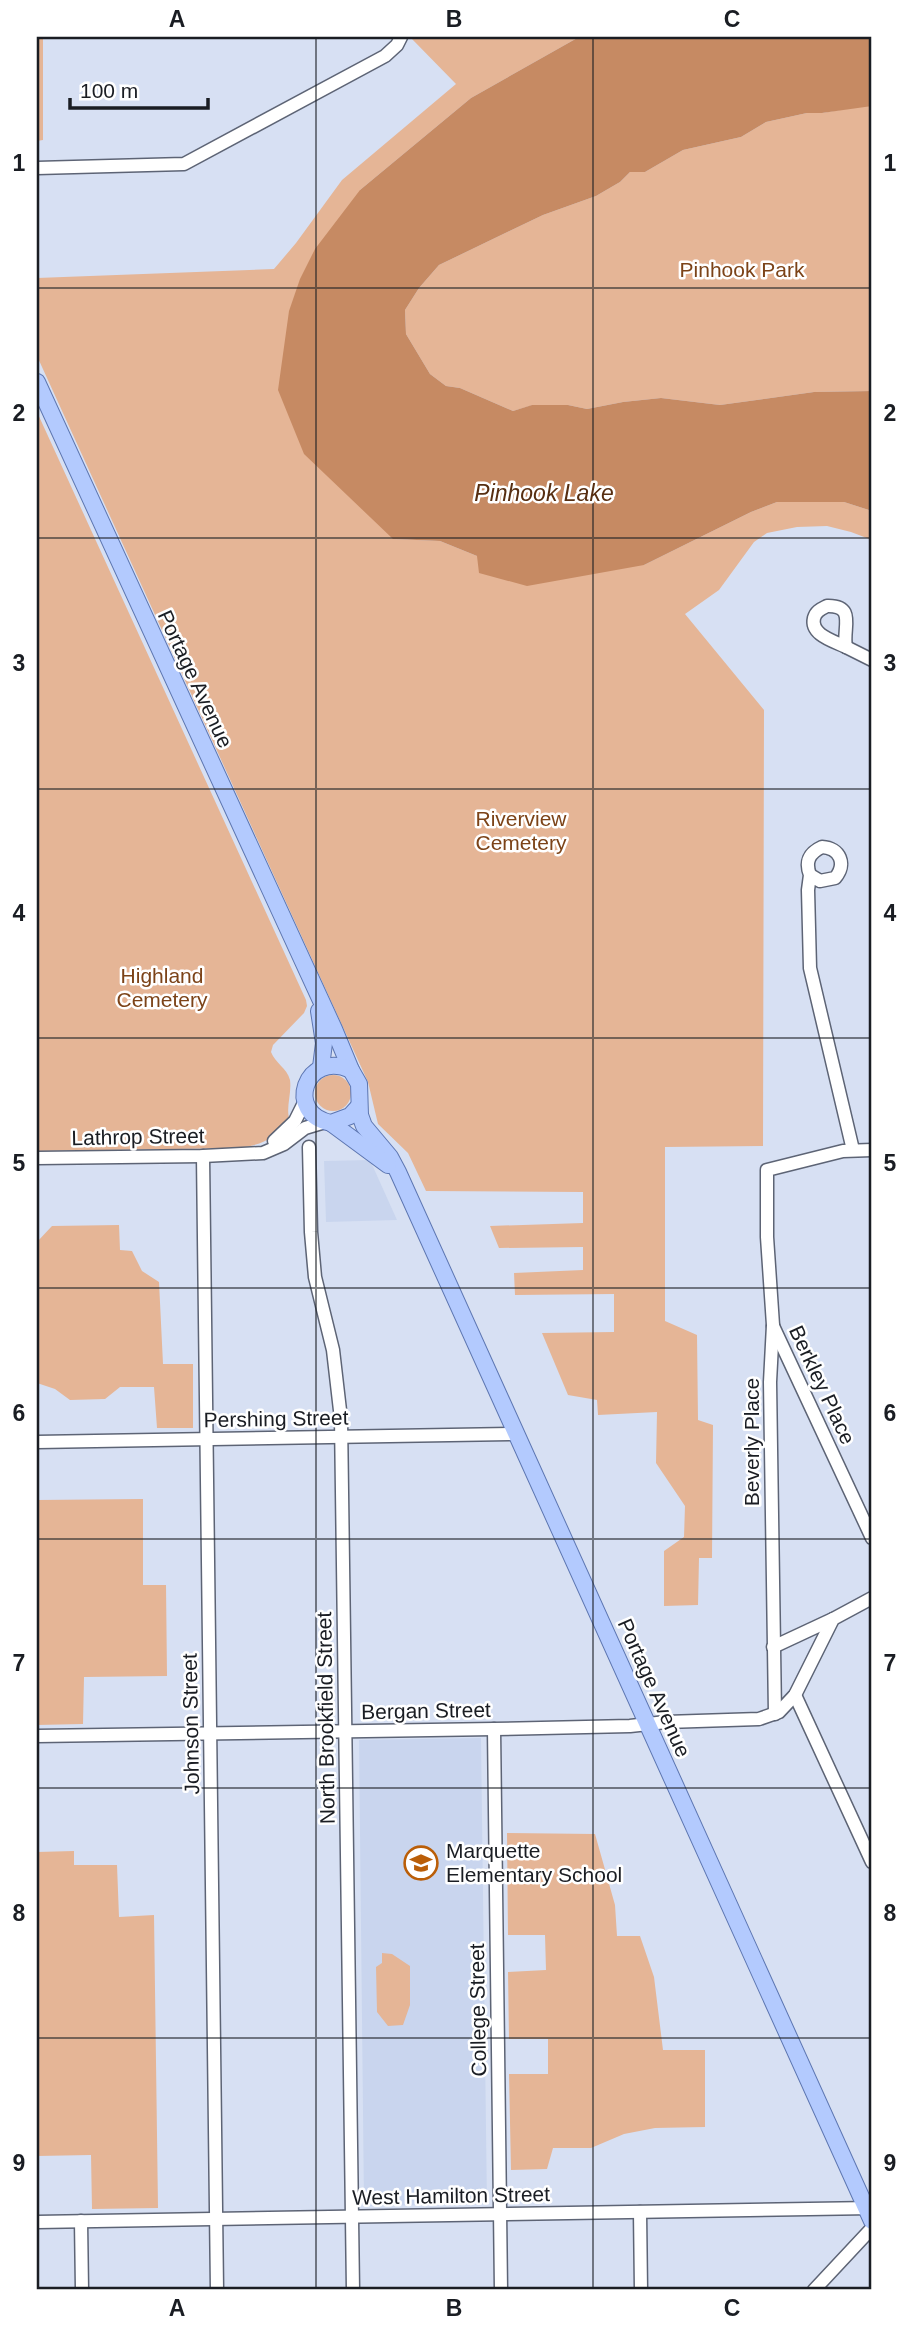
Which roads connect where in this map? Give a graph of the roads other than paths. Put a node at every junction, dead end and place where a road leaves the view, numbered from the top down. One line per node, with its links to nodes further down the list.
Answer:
1 (401, 37): 2 (street)
2 (37, 168)
3 (37, 382): 7 (main road, Portage Avenue)
4 (846, 646): 5 (street)
5 (872, 660)
6 (810, 875): 14 (street)
7 (316, 994): 8 (main road, Portage Avenue); 9 (main road, Portage Avenue)
8 (321, 1067): 9 (main road); 10 (main road)
9 (351, 1070): 11 (main road)
10 (305, 1101): 12 (main road); 16 (street, Lathrop Street)
11 (359, 1106): 12 (main road); 19 (main road, Portage Avenue)
12 (328, 1122): 16 (street, Lathrop Street); 19 (main road, Portage Avenue)
13 (309, 1147): 22 (street, North Brookfield Street)
14 (853, 1150): 15 (street); 20 (street, Beverly Place)
15 (872, 1150)
16 (239, 1154): 17 (street, Lathrop Street)
17 (202, 1156): 18 (street, Lathrop Street); 23 (street, Johnson Street)
18 (37, 1158)
19 (398, 1172): 21 (main road, Portage Avenue)
20 (773, 1325): 25 (street, Berkley Place); 28 (street, Beverly Place)
21 (515, 1434): 22 (street, Pershing Street); 31 (main road, Portage Avenue)
22 (341, 1437): 23 (street, Pershing Street); 33 (street, North Brookfield Street)
23 (206, 1439): 24 (street, Pershing Street); 34 (street, Johnson Street)
24 (37, 1442)
25 (872, 1538)
26 (872, 1598): 27 (street)
27 (833, 1619): 28 (street); 29 (street)
28 (774, 1647): 30 (street, Beverly Place)
29 (795, 1695): 30 (street); 36 (street)
30 (775, 1714): 31 (street, Bergan Street)
31 (648, 1724): 32 (street, Bergan Street); 38 (main road, Portage Avenue)
32 (494, 1729): 33 (street, Bergan Street); 39 (street, College Street)
33 (346, 1731): 34 (street, Bergan Street); 40 (street, North Brookfield Street)
34 (210, 1733): 35 (street, Bergan Street); 41 (street, Johnson Street)
35 (37, 1736)
36 (872, 1862)
37 (640, 2212): 38 (street, West Hamilton Street); 39 (street, West Hamilton Street); 49 (street)
38 (870, 2213)
39 (500, 2214): 40 (street, West Hamilton Street); 48 (street, College Street)
40 (352, 2217): 41 (street, West Hamilton Street); 47 (street, North Brookfield Street)
41 (216, 2220): 42 (street, West Hamilton Street); 46 (street, Johnson Street)
42 (81, 2221): 43 (street, West Hamilton Street); 45 (street)
43 (37, 2222)
44 (872, 2228): 50 (street)
45 (82, 2290)
46 (217, 2290)
47 (353, 2290)
48 (501, 2290)
49 (641, 2290)
50 (814, 2290)

